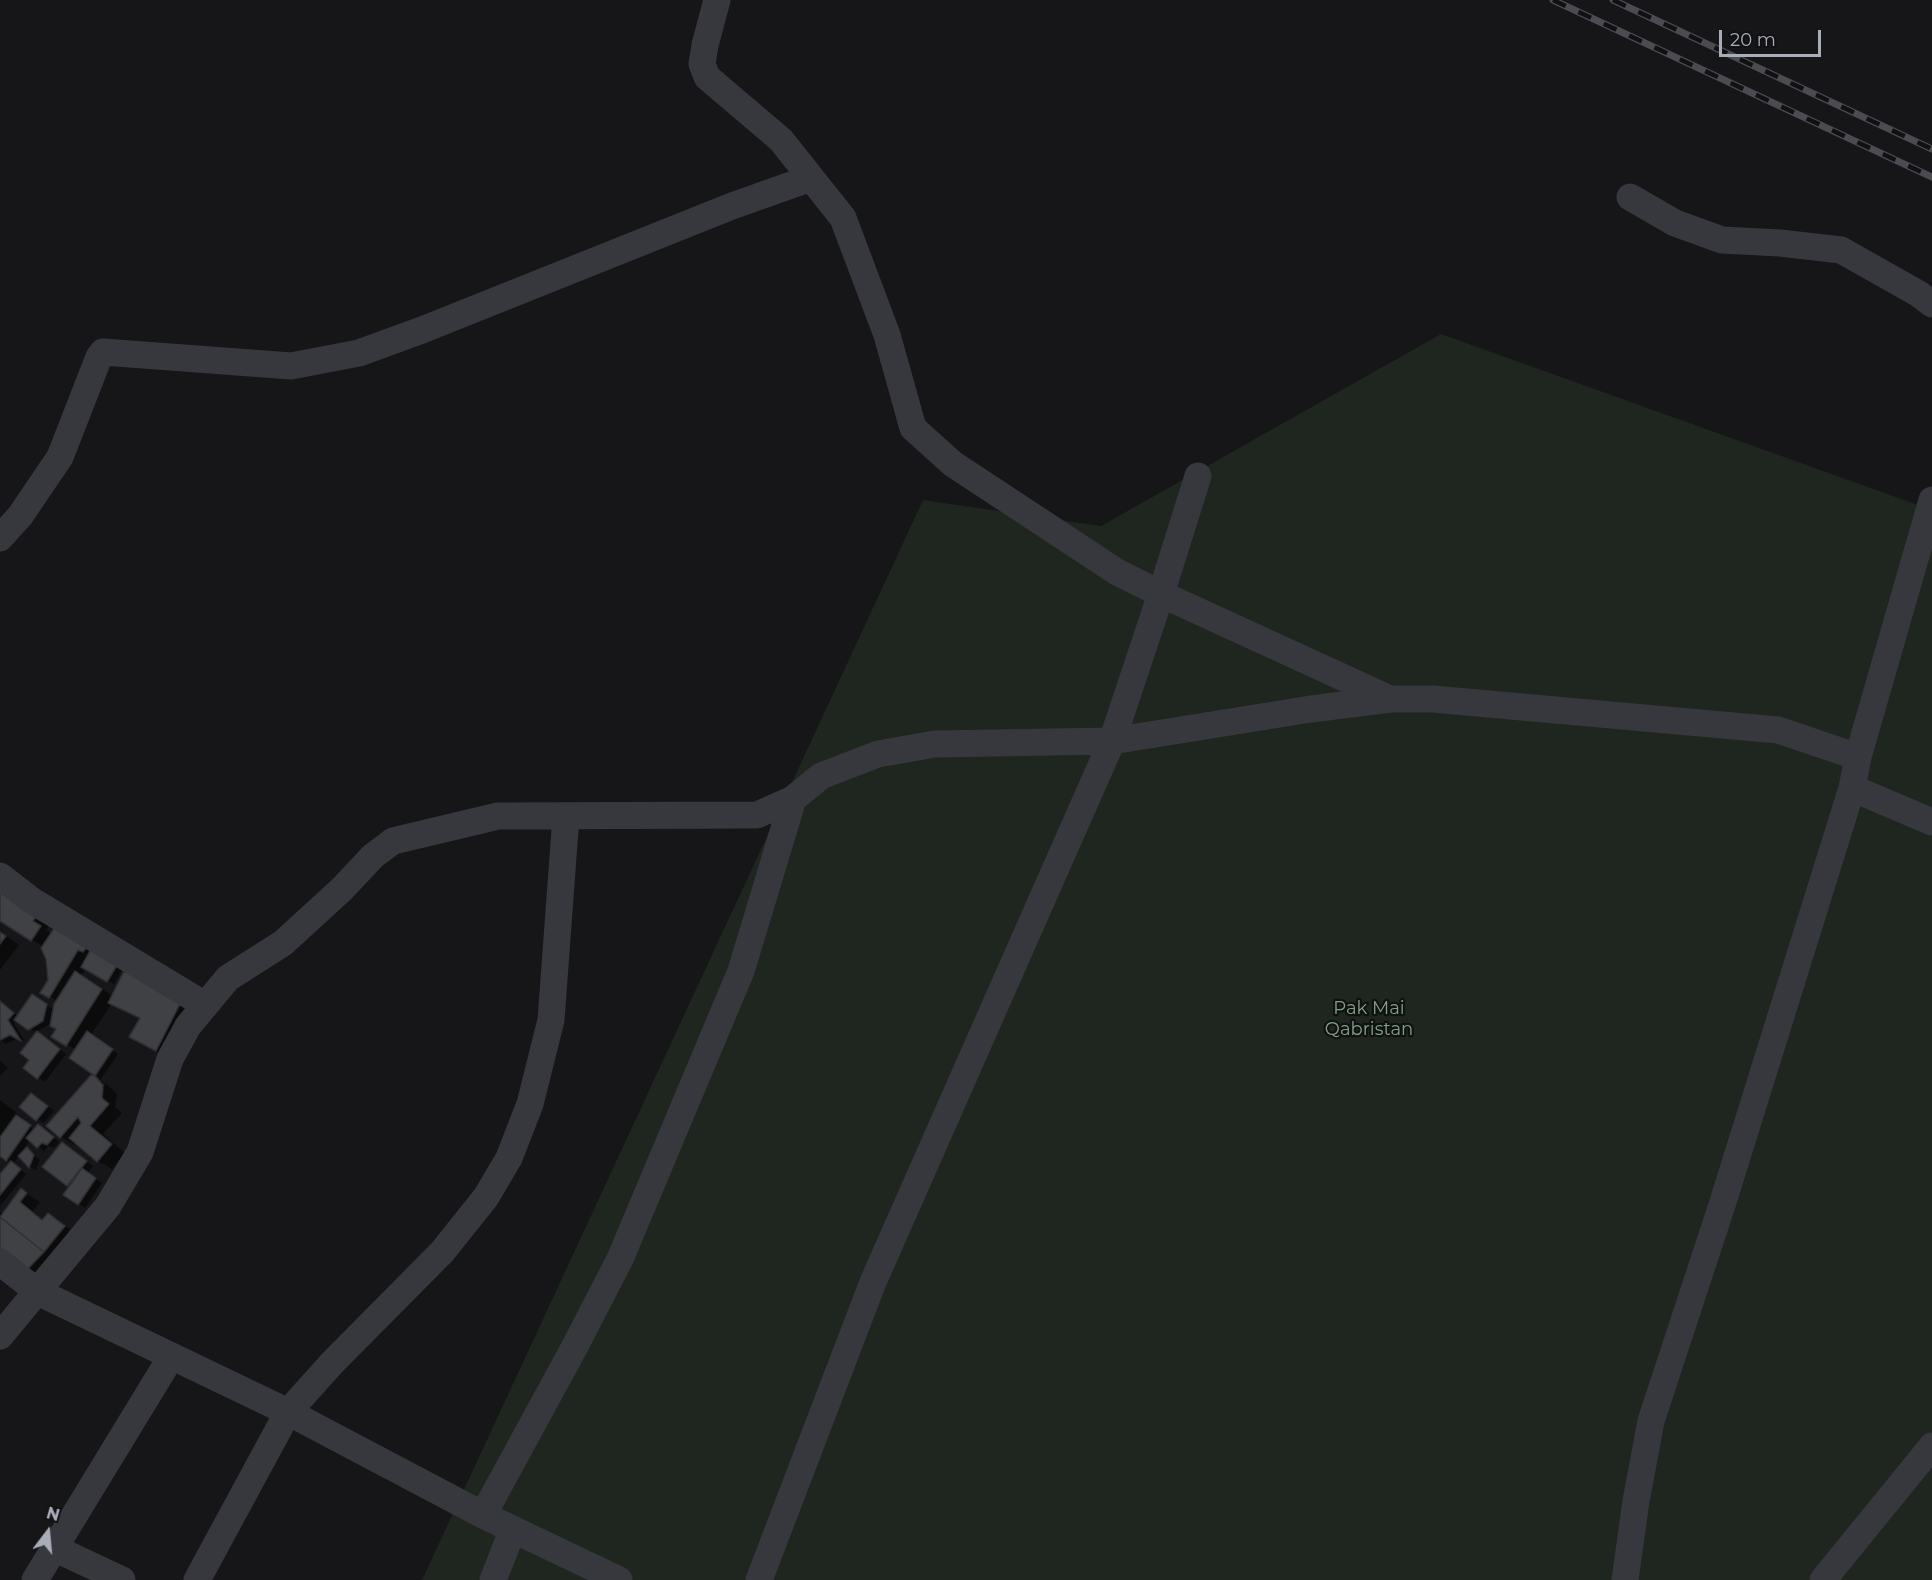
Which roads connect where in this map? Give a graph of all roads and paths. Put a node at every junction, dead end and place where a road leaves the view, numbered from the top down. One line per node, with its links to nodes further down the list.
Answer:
1 (717, 0): 2 (street)
2 (811, 178): 7 (street); 8 (street)
3 (1630, 197): 4 (street)
4 (1932, 304)
5 (1198, 476): 8 (street)
6 (1932, 500): 11 (street)
7 (0, 538)
8 (1161, 594): 9 (street); 10 (street)
9 (1391, 699): 10 (street); 11 (street)
10 (1112, 741): 13 (street); 32 (street)
11 (1858, 757): 12 (street)
12 (1852, 788): 15 (street); 33 (street)
13 (793, 799): 14 (street); 24 (street)
14 (566, 816): 17 (street); 22 (street)
15 (1932, 822)
16 (0, 876): 17 (street)
17 (205, 1005): 19 (street)
18 (0, 1262): 19 (street)
19 (38, 1292): 20 (street); 21 (street)
20 (0, 1336)
21 (171, 1356): 22 (street); 26 (street)
22 (288, 1412): 24 (street); 29 (street)
23 (1932, 1446): 34 (street)
24 (483, 1515): 25 (street)
25 (513, 1529): 30 (street); 31 (street)
26 (54, 1548): 27 (street); 28 (street)
27 (34, 1580)
28 (122, 1580)
29 (197, 1580)
30 (493, 1580)
31 (619, 1580)
32 (759, 1580)
33 (1625, 1580)
34 (1823, 1580)

